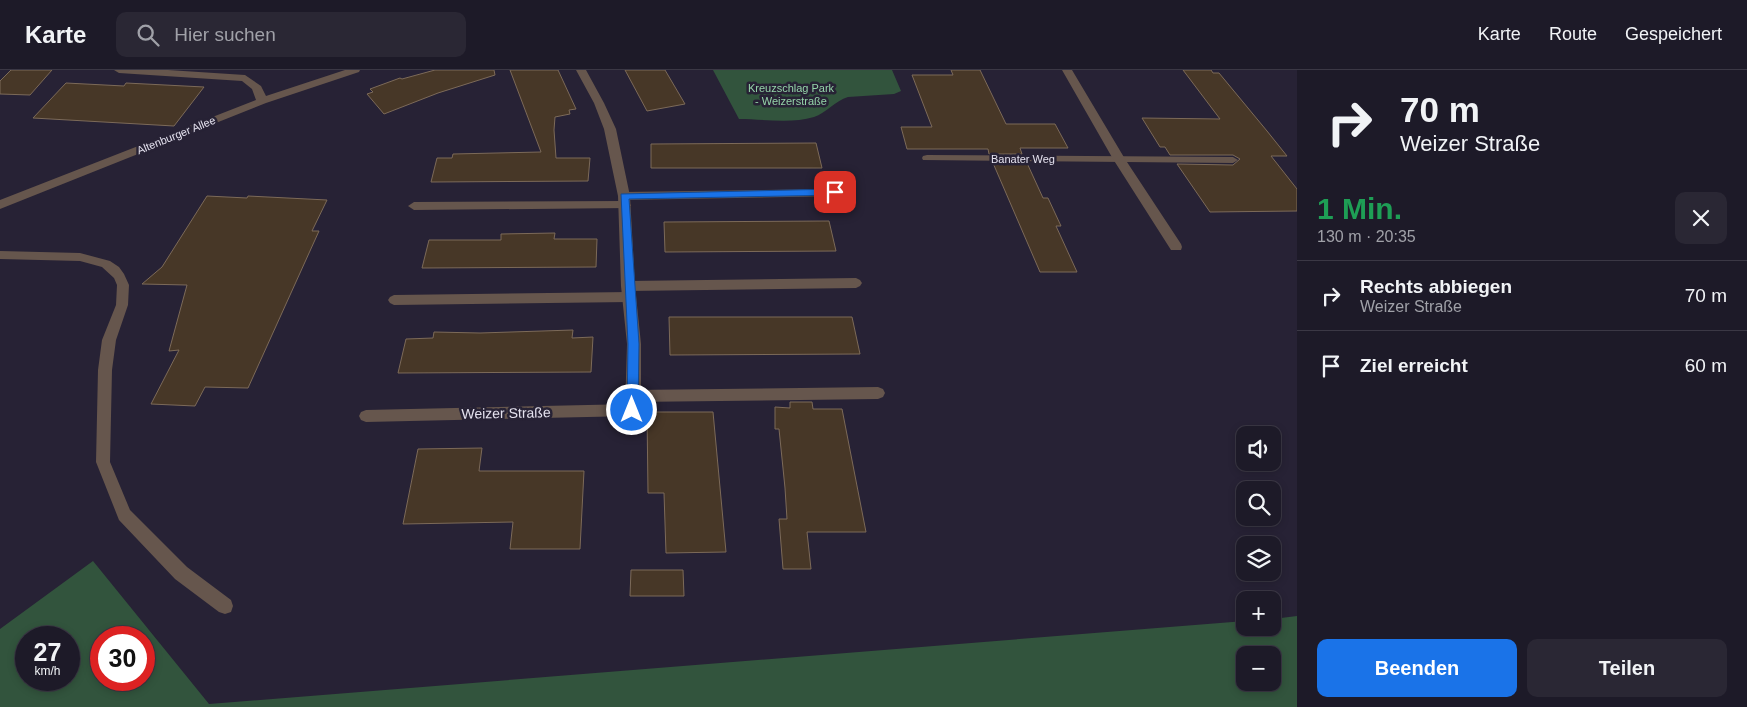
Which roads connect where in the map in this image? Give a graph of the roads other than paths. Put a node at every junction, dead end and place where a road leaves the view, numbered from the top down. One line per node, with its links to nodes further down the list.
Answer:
1 (120, 70): 5 (street)
2 (355, 70): 5 (street, Altenburger Allee)
3 (581, 70): 10 (street)
4 (1067, 70): 7 (street)
5 (262, 100): 11 (street, Altenburger Allee)
6 (927, 158): 7 (lane, Banater Weg)
7 (1119, 159): 8 (lane, Banater Weg); 13 (street)
8 (1233, 160)
9 (835, 192): 10 (lane)
10 (625, 200): 12 (lane); 16 (street)
11 (0, 205)
12 (414, 206)
13 (1176, 247)
14 (0, 255): 21 (lane)
15 (856, 283): 16 (lane)
16 (629, 292): 17 (lane); 19 (street)
17 (394, 300)
18 (878, 393): 19 (lane, Weizer Straße)
19 (632, 403): 20 (lane, Weizer Straße)
20 (366, 416)
21 (226, 606)

